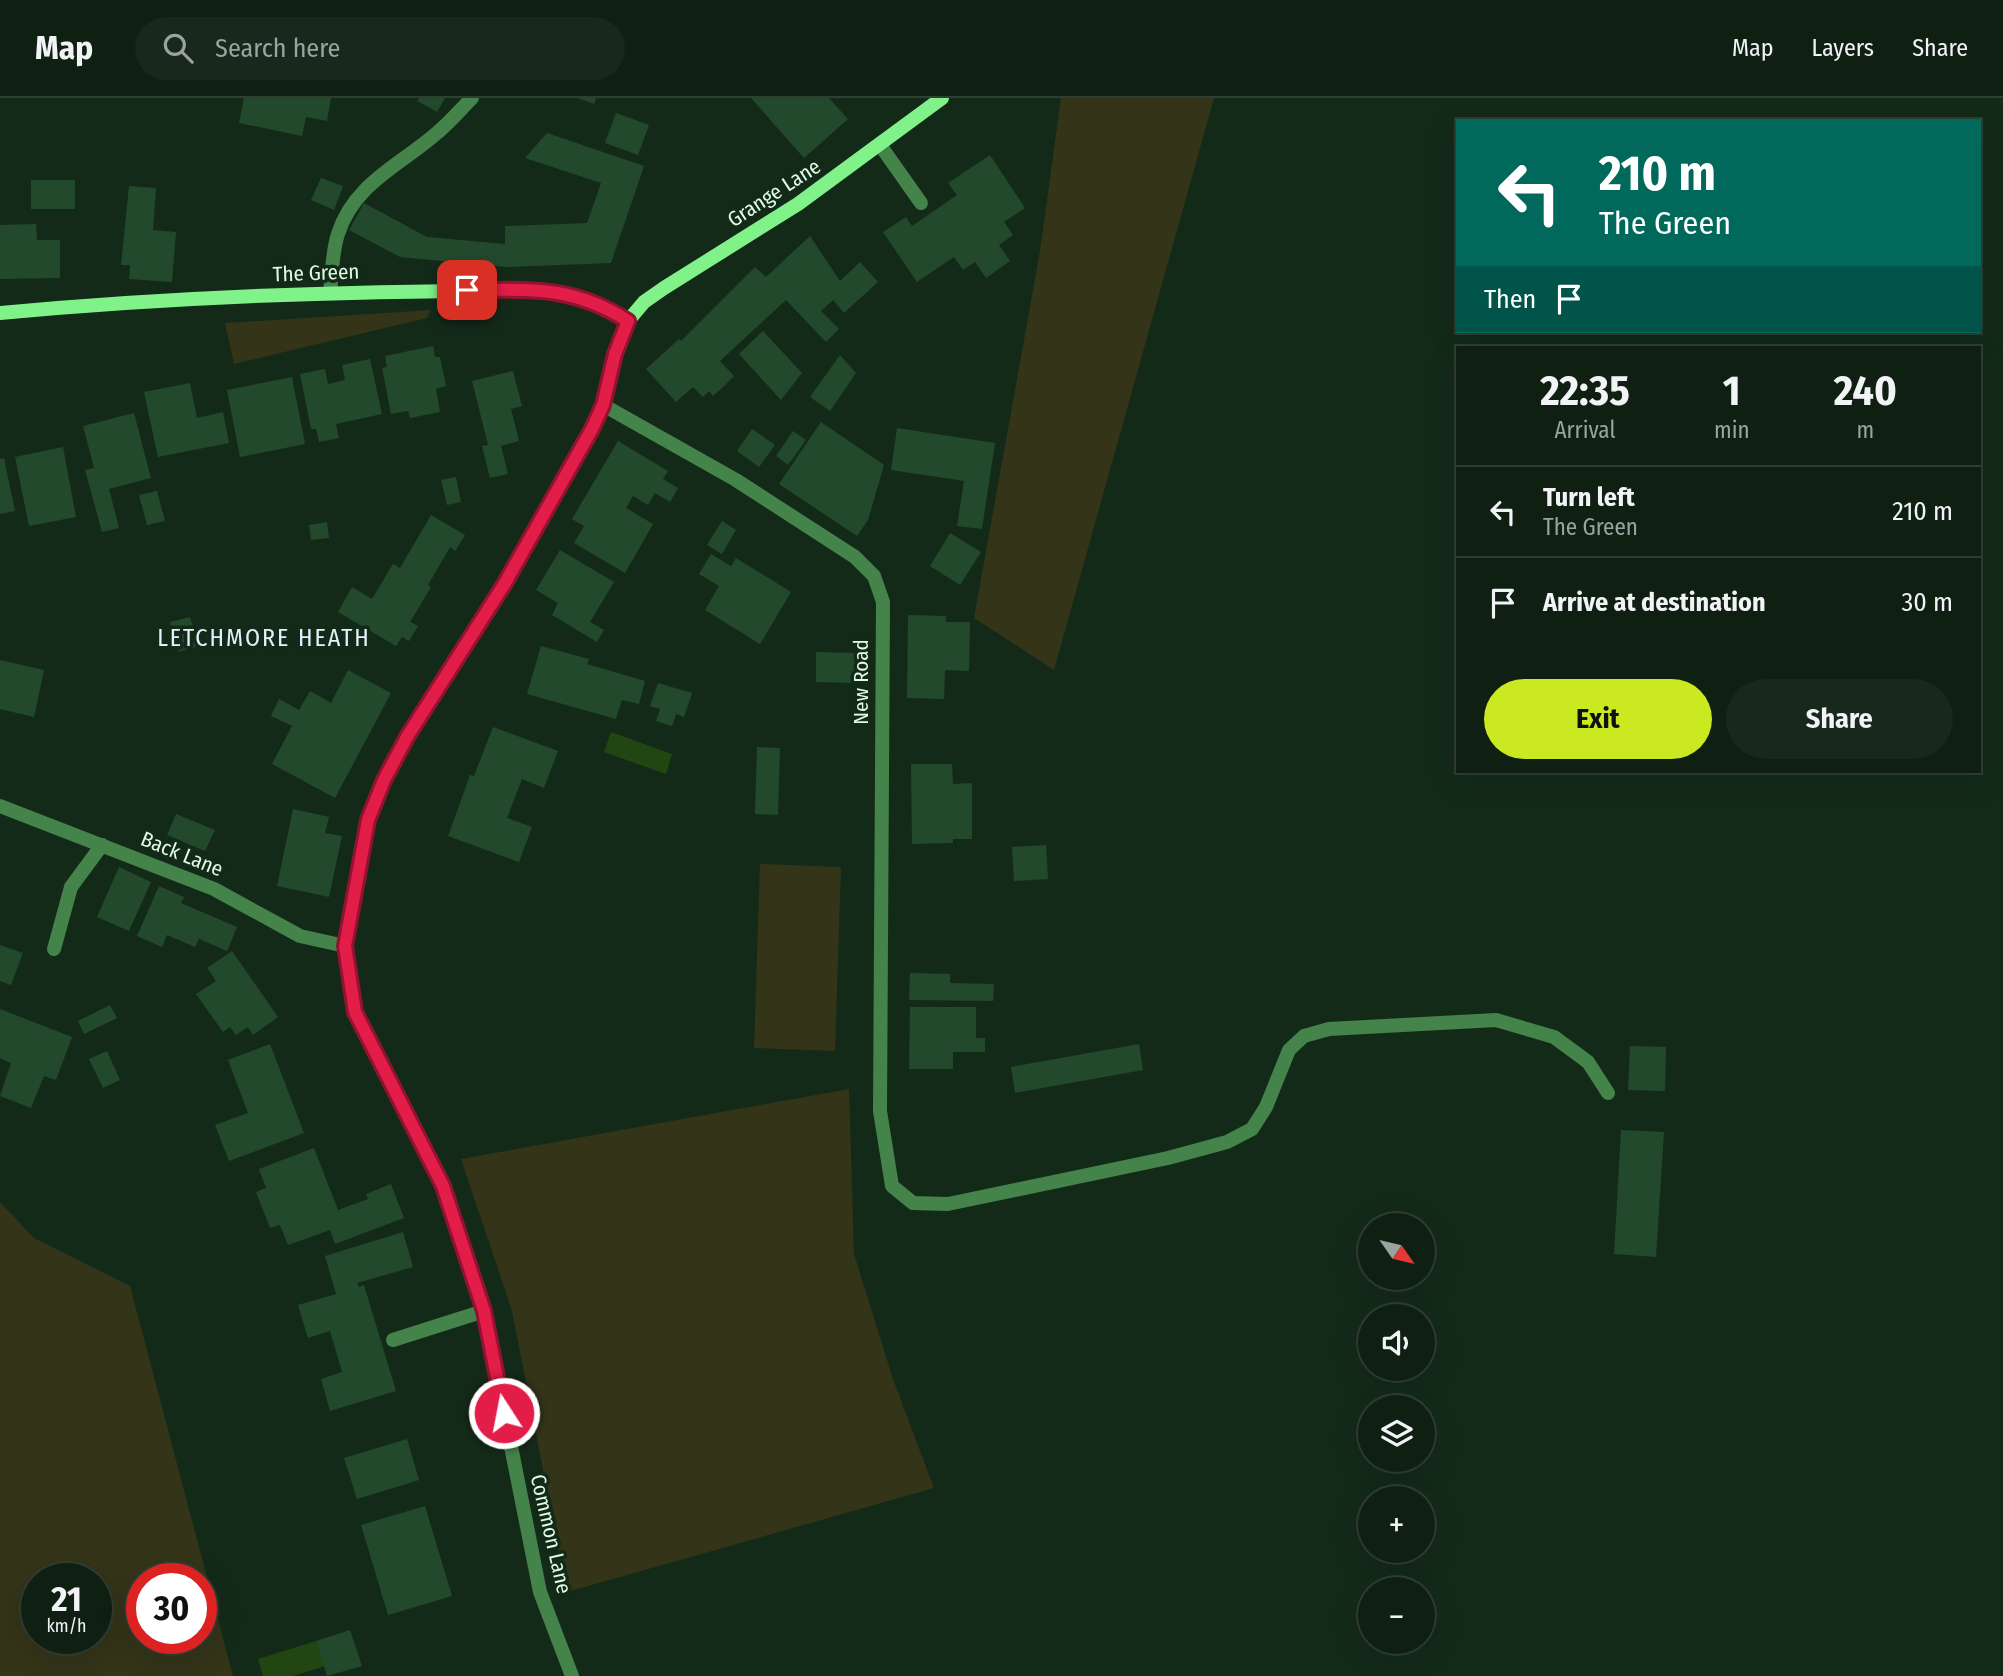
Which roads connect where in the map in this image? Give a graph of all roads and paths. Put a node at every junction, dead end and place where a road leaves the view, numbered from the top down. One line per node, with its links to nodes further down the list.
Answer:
1 (472, 98): 5 (street)
2 (942, 98): 3 (street, Grange Lane)
3 (880, 145): 4 (street); 7 (street, Grange Lane)
4 (921, 203)
5 (330, 293): 6 (street, The Green); 7 (street, The Green)
6 (0, 313)
7 (628, 321): 8 (street, Common Lane)
8 (603, 405): 11 (street, Common Lane); 13 (street, New Road)
9 (0, 806): 10 (street, Back Lane)
10 (102, 845): 11 (street, Back Lane); 12 (street)
11 (345, 946): 14 (street, Common Lane)
12 (54, 949)
13 (1608, 1093)
14 (484, 1311): 15 (street); 16 (street, Common Lane)
15 (393, 1340)
16 (572, 1676)

